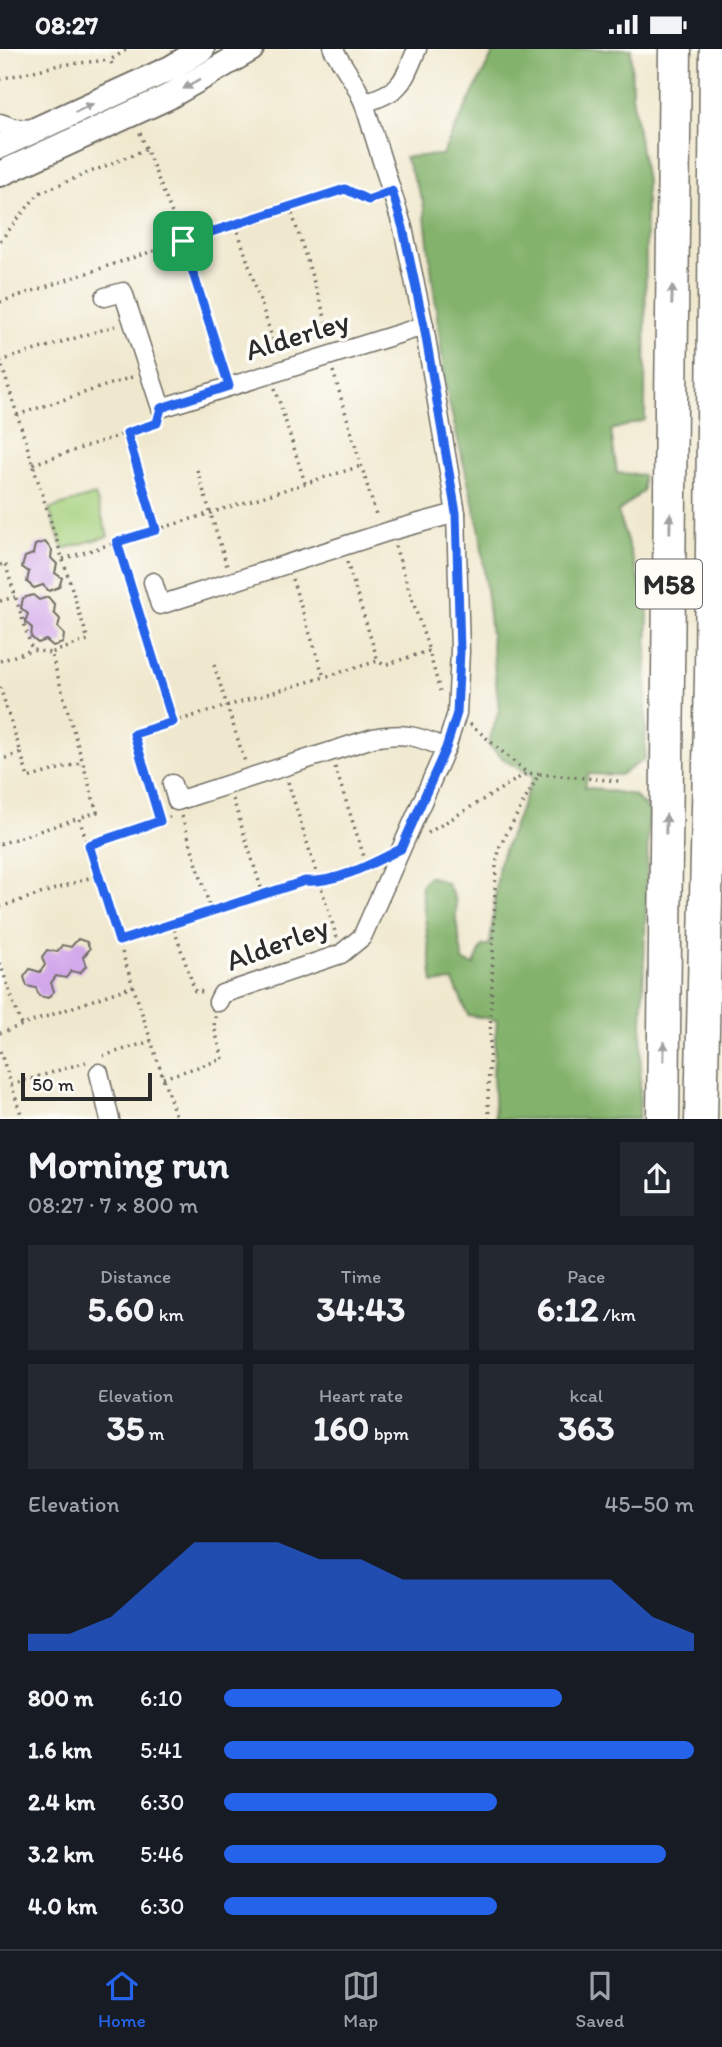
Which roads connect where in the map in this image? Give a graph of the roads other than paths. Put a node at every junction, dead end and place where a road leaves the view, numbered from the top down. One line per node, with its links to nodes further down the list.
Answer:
1 (202, 49): 11 (street, one-way to 1)
2 (251, 49): 13 (street, one-way to 13)
3 (323, 49): 8 (street, Alderley)
4 (333, 49): 8 (street, Alderley)
5 (417, 49): 9 (street)
6 (674, 49): 23 (highway, M58, one-way to 6)
7 (716, 49): 24 (highway, M58)
8 (344, 68): 9 (street, Alderley)
9 (364, 103): 15 (street, Alderley)
10 (0, 123): 11 (street)
11 (38, 129): 12 (street)
12 (0, 146)
13 (0, 174)
14 (105, 297): 15 (street, Alderley)
15 (424, 326): 16 (street, Alderley)
16 (456, 513): 17 (street); 18 (street, Alderley)
17 (153, 582)
18 (446, 748): 19 (street); 20 (street, Alderley)
19 (174, 793)
20 (220, 998)
21 (99, 1073): 22 (street)
22 (110, 1119)
23 (663, 1119)
24 (701, 1119)

